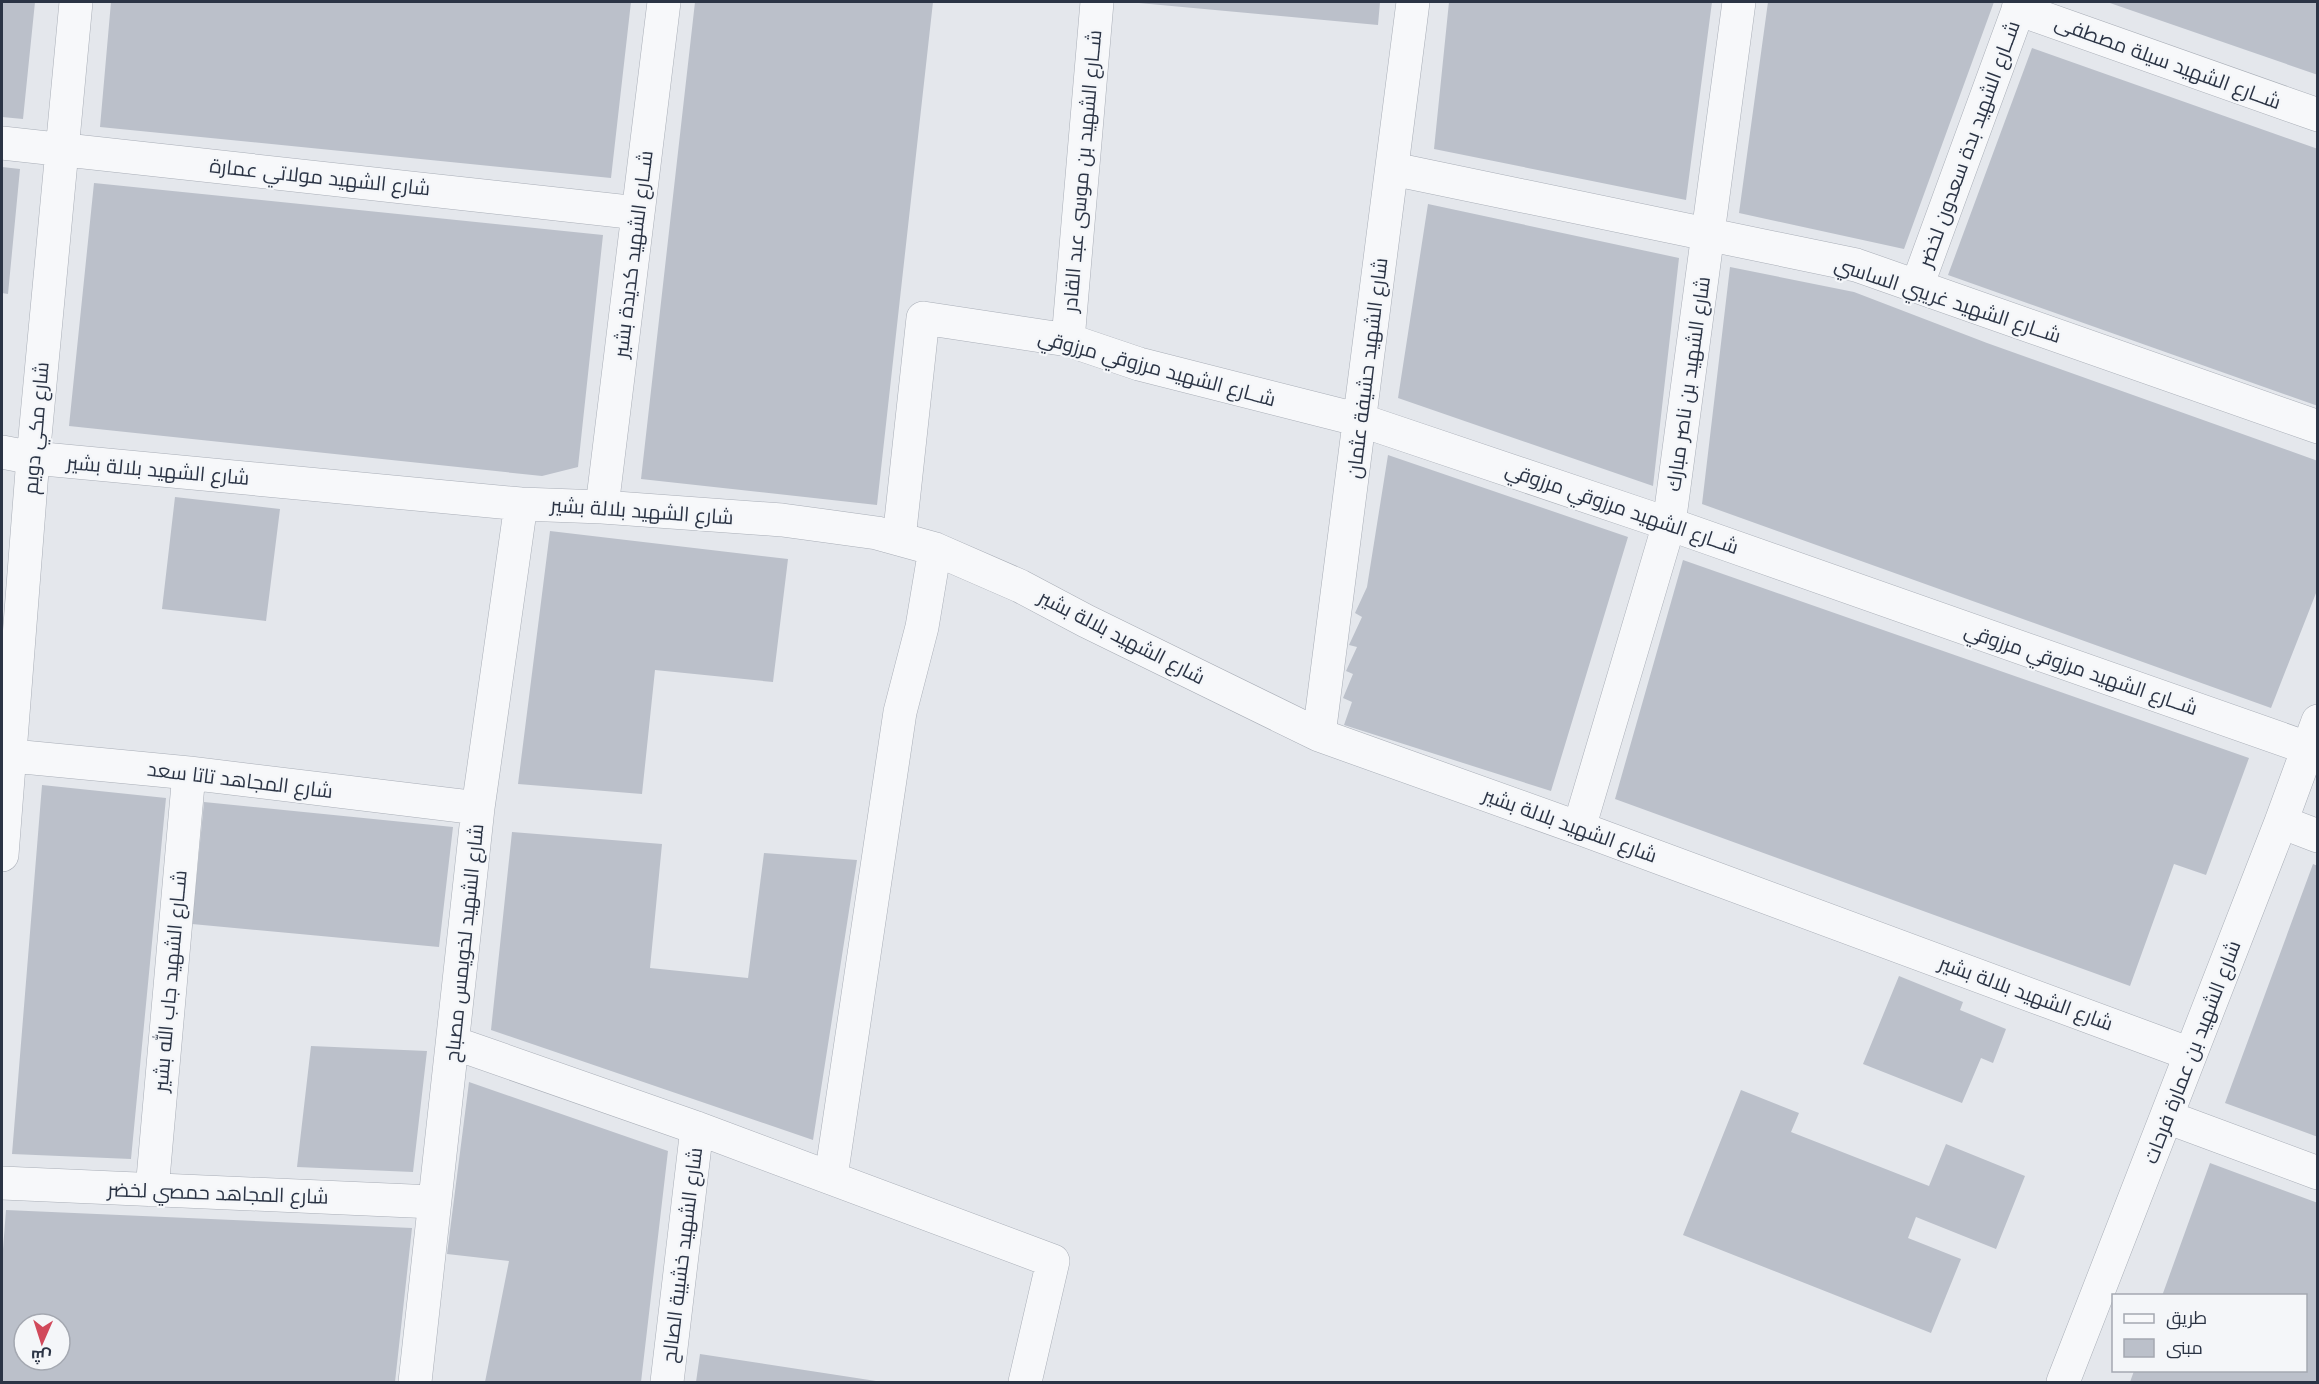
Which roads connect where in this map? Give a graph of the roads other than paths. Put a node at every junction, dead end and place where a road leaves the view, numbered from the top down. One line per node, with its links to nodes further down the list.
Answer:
1 (76, 2): 9 (street, شارع مكي دويم)
2 (664, 2): 11 (street, شــارع الشهيد كديدة بشير)
3 (1096, 2): 14 (street, شــارع الشهيد بن موسى عبد القادر)
4 (1413, 2): 10 (street, شارع الشهيد حشيفة عثمان)
5 (1739, 2): 12 (street, شارع الشهيد بن ناصر مبارك)
6 (2020, 5): 7 (street, شــارع الشهيد سيلة مصطفى); 13 (street, شــارع الشهيد بدة سعدون لخضر)
7 (2318, 115)
8 (2, 143): 9 (street, شارع الشهيد مولاتي عمارة)
9 (61, 148): 11 (street, شارع الشهيد مولاتي عمارة); 17 (street, شارع مكي دويم)
10 (1392, 169): 12 (street, شــارع الشهيد غريبي الساسي); 15 (street, شارع الشهيد حشيفة عثمان)
11 (638, 213): 19 (street, شــارع الشهيد كديدة بشير)
12 (1708, 235): 13 (street, شــارع الشهيد غريبي الساسي); 20 (street, شارع الشهيد بن ناصر مبارك)
13 (1917, 286): 16 (street, شــارع الشهيد غريبي الساسي)
14 (1068, 340): 15 (street, شــارع الشهيد مرزوقي مرزوقي); 21 (street, شــارع الشهيد مرزوقي مرزوقي)
15 (1360, 420): 20 (street, شــارع الشهيد مرزوقي مرزوقي); 23 (street, شارع الشهيد حشيفة عثمان)
16 (2318, 427)
17 (17, 455): 18 (street, شارع الشهيد بلالة بشير); 25 (street, شارع مكي دويم)
18 (521, 504): 19 (street, شارع الشهيد بلالة بشير); 27 (street, شارع الشهيد لخويمس مصباح)
19 (602, 507): 21 (street, شارع الشهيد بلالة بشير)
20 (1669, 524): 24 (street, شــارع الشهيد مرزوقي مرزوقي); 29 (street, شارع الشهيد بن ناصر مبارك)
21 (899, 539): 22 (street, شارع الشهيد بلالة بشير)
22 (935, 549): 23 (street, شارع الشهيد بلالة بشير); 37 (street)
23 (1319, 735): 29 (street, شارع الشهيد بلالة بشير)
24 (2312, 735): 28 (street, شارع الشهيد بن عمارة فرحات)
25 (6, 756): 26 (street, شارع المجاهد تاتا سعد); 31 (street, شارع مكي دويم)
26 (189, 773): 27 (street, شارع المجاهد تاتا سعد); 39 (street, شــارع الشهيد جاب الله بشير)
27 (478, 808): 32 (street, شارع الشهيد لخويمس مصباح)
28 (2281, 822): 30 (street); 33 (street, شارع الشهيد بن عمارة فرحات)
29 (1579, 828): 33 (street, شارع الشهيد بلالة بشير)
30 (2318, 836)
31 (2, 855)
32 (454, 1043): 35 (street); 40 (street, شارع الشهيد لخويمس مصباح)
33 (2190, 1054): 34 (street, شارع الشهيد بن عمارة فرحات)
34 (2167, 1117): 36 (street); 44 (street, شارع الشهيد بن عمارة فرحات)
35 (697, 1128): 37 (street); 42 (street, شارع الشهيد خشيبة الصالح)
36 (2318, 1173)
37 (831, 1177): 43 (street)
38 (2, 1183): 39 (street, شارع المجاهد حمصي لخضر)
39 (152, 1190): 40 (street, شارع المجاهد حمصي لخضر)
40 (434, 1202): 41 (street, شارع الشهيد لخويمس مصباح)
41 (415, 1383)
42 (667, 1383)
43 (1025, 1383)
44 (2063, 1383)

